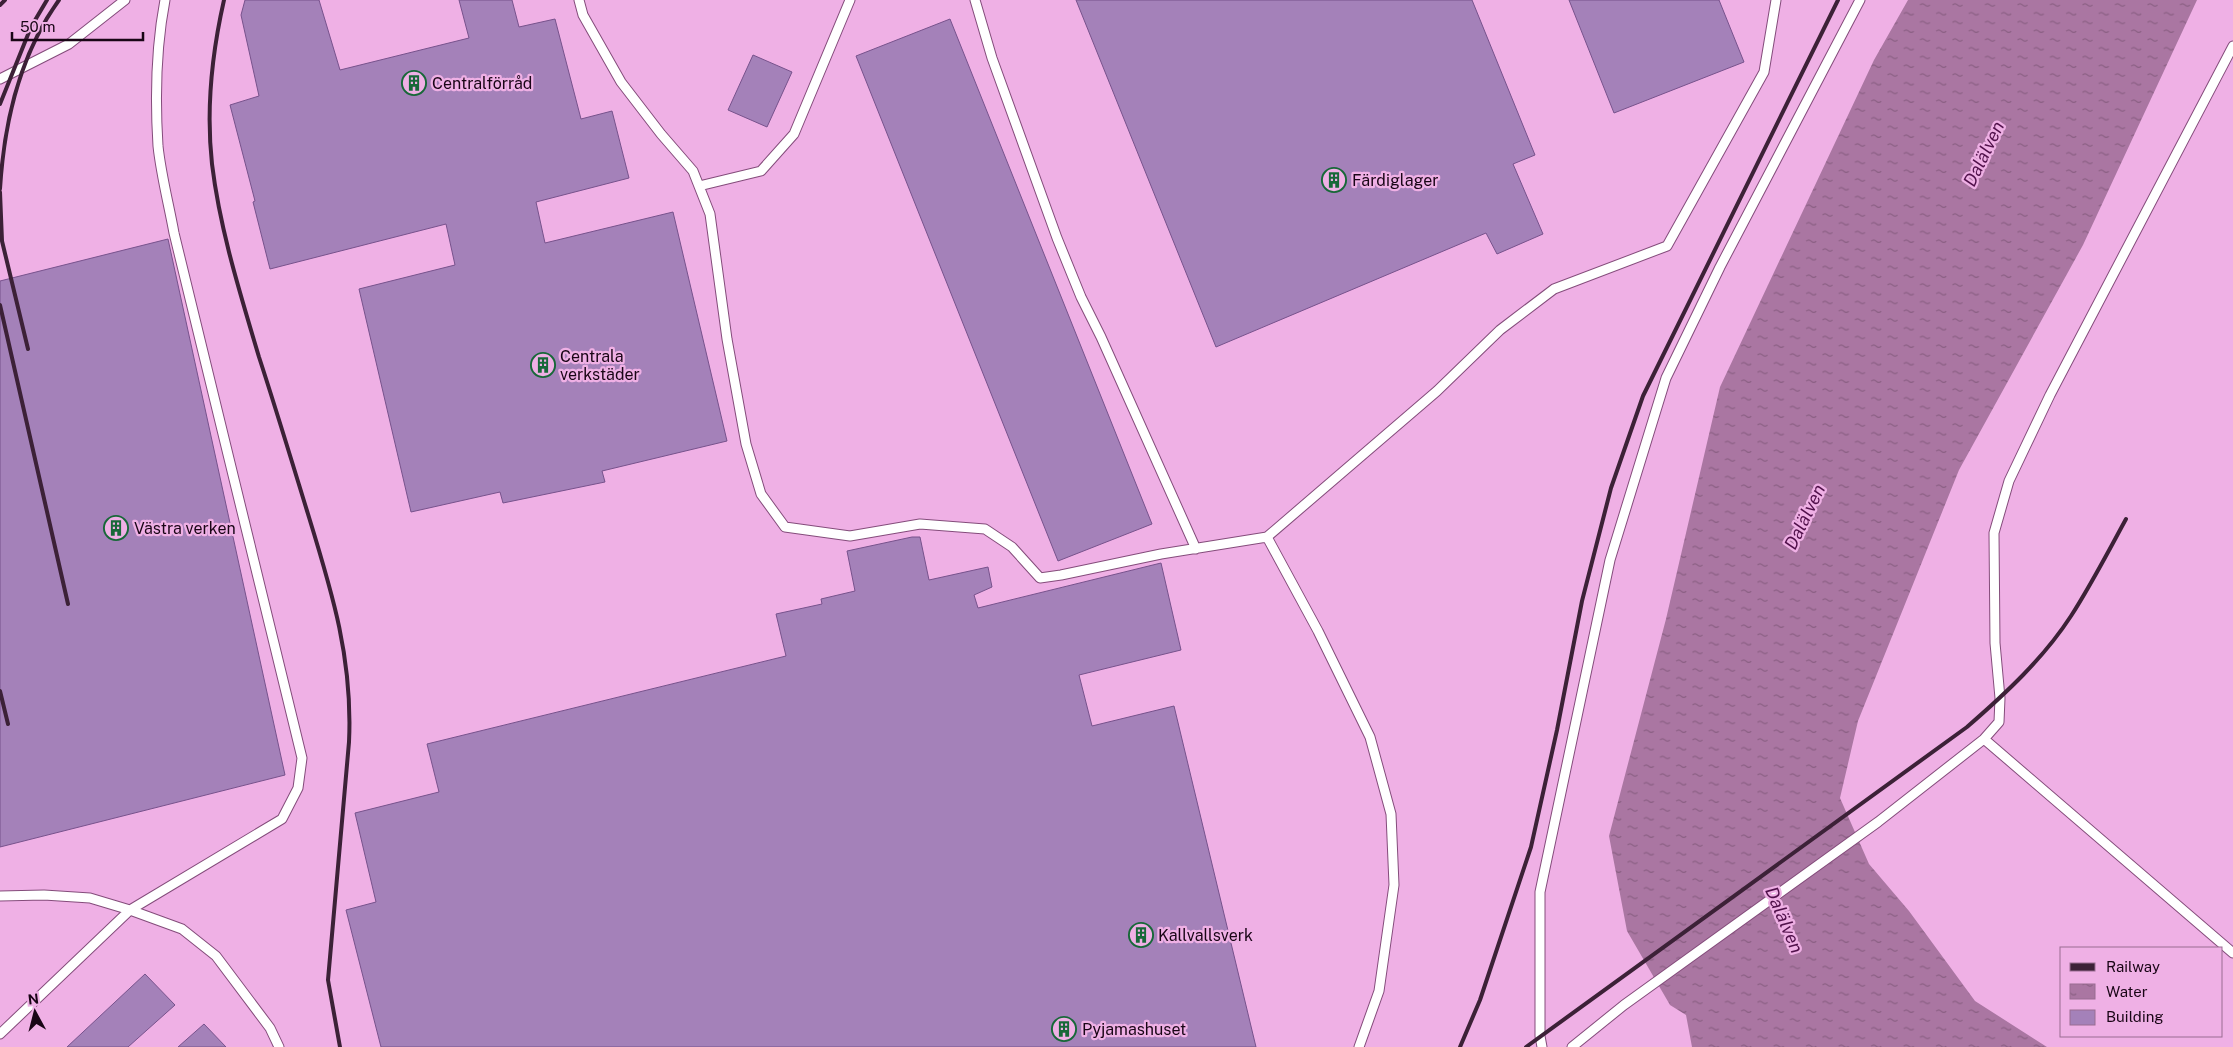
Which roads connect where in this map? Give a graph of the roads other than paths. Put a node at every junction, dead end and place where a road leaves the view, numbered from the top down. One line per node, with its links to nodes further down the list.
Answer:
1 (125, 0): 9 (lane)
2 (165, 0): 15 (lane)
3 (579, 0): 10 (lane)
4 (850, 0): 10 (lane)
5 (974, 0): 12 (lane)
6 (1776, 0): 11 (lane)
7 (1860, 0): 20 (lane)
8 (2233, 46): 13 (lane)
9 (0, 79)
10 (699, 186): 12 (lane)
11 (1267, 537): 12 (lane); 19 (lane)
12 (1196, 549)
13 (1984, 739): 16 (lane); 21 (lane)
14 (0, 896): 15 (lane)
15 (130, 910): 17 (lane); 18 (lane)
16 (2233, 953)
17 (0, 1034)
18 (279, 1047)
19 (1359, 1047)
20 (1542, 1047)
21 (1572, 1047)

